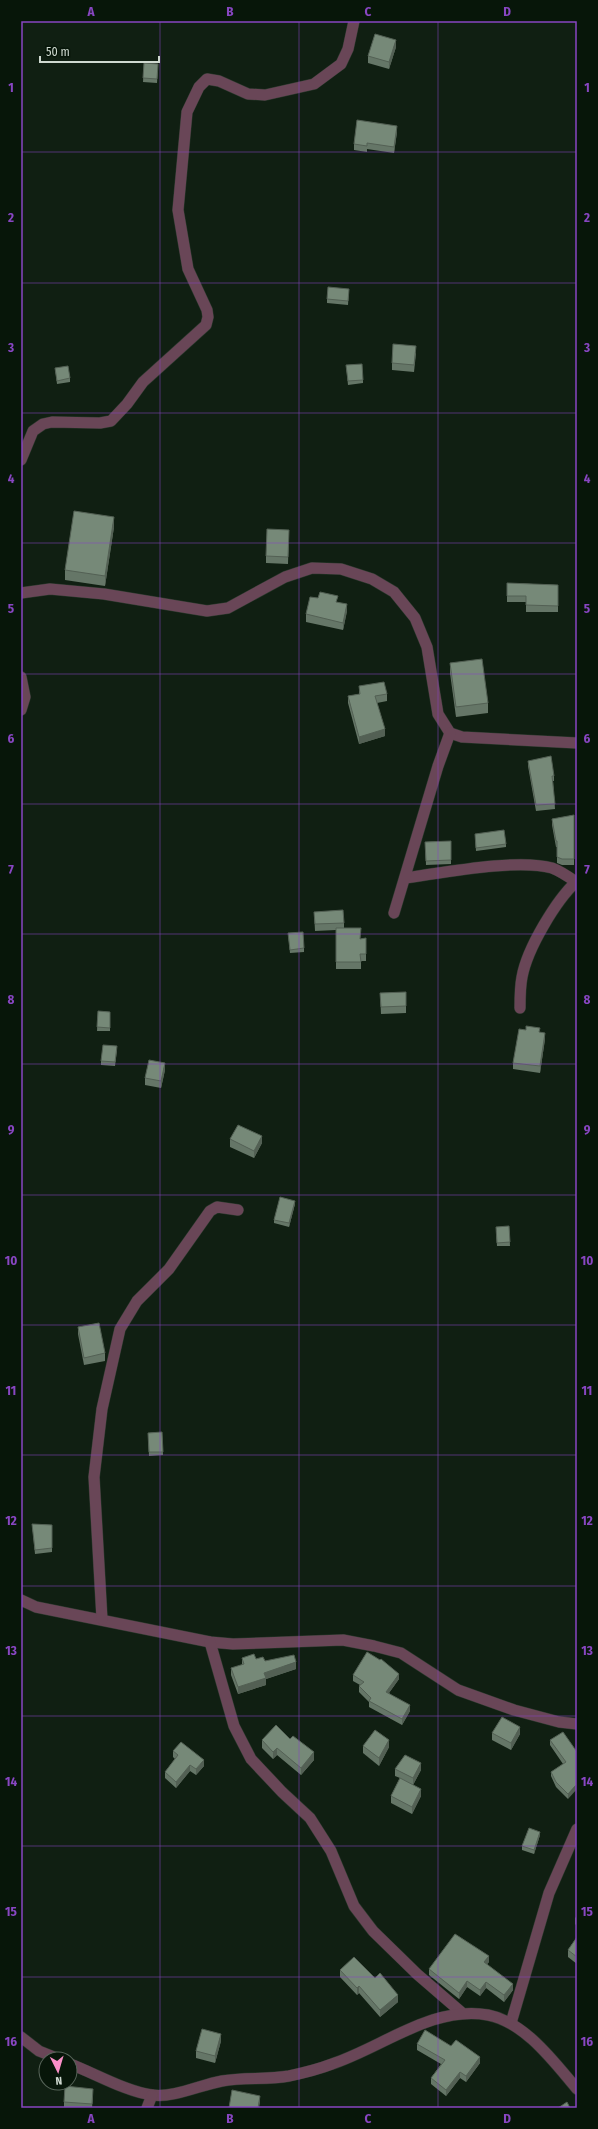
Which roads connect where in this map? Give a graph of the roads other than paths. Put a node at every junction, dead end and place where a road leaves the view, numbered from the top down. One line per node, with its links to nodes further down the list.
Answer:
1 (354, 21): 2 (street)
2 (21, 460)
3 (21, 593): 6 (street)
4 (21, 677): 5 (street)
5 (21, 710)
6 (450, 733): 7 (street); 8 (street)
7 (577, 743)
8 (405, 878): 9 (street); 10 (street)
9 (577, 881): 11 (street)
10 (394, 913)
11 (520, 1008)
12 (238, 1210): 16 (street)
13 (21, 1600): 14 (street)
14 (36, 1607): 15 (street); 16 (street)
15 (21, 1610)
16 (102, 1619): 17 (street)
17 (210, 1642): 18 (street); 20 (street)
18 (577, 1724)
19 (577, 1829): 21 (street)
20 (461, 2012): 21 (street); 26 (street)
21 (511, 2023): 25 (street)
22 (21, 2037): 23 (street)
23 (39, 2051)
24 (78, 2067): 26 (street)
25 (577, 2089)
26 (152, 2095): 27 (street)
27 (147, 2108)

